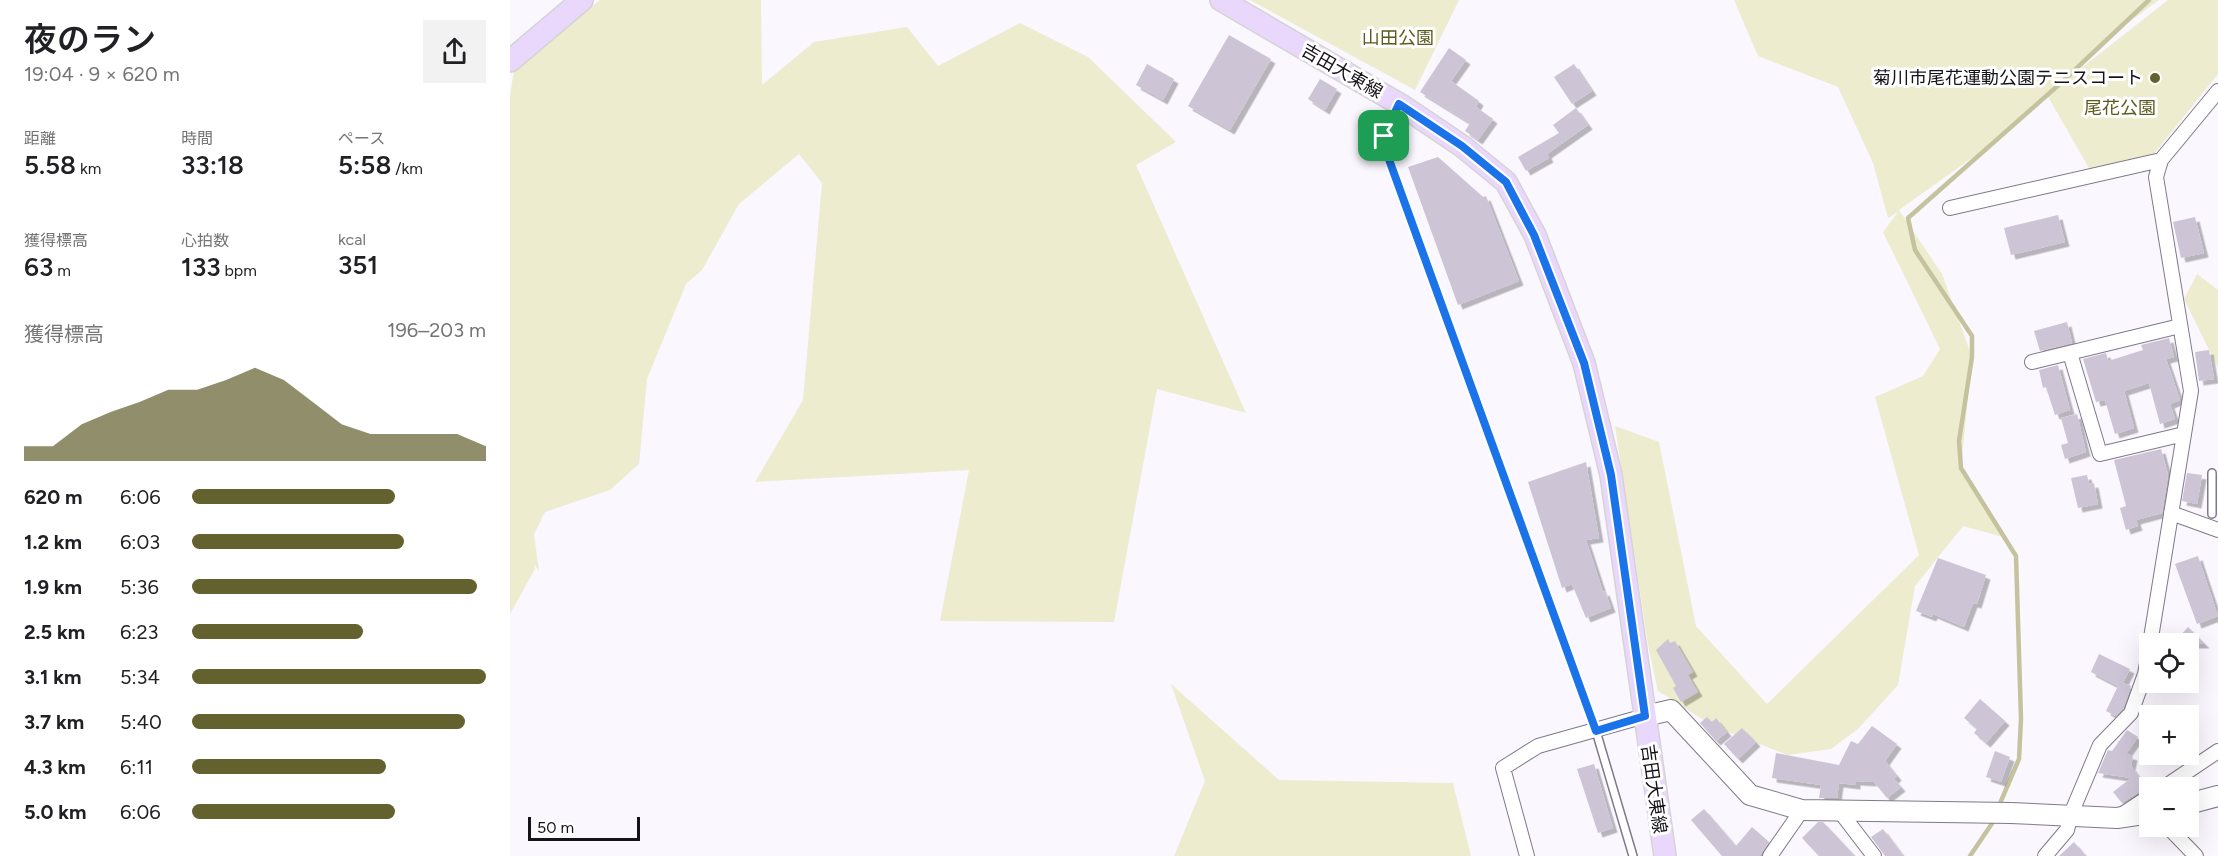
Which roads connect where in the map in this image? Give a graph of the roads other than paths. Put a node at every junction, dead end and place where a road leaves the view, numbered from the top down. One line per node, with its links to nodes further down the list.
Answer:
1 (582, 0): 3 (main road)
2 (1224, 1): 5 (main road, 吉田大東線)
3 (510, 61)
4 (2218, 91): 6 (street)
5 (1399, 104): 18 (main road, 吉田大東線); 19 (lane)
6 (2161, 160): 7 (street); 8 (street)
7 (1950, 208)
8 (2180, 326): 9 (street); 11 (street)
9 (2070, 353): 10 (street); 11 (street)
10 (2032, 362)
11 (2184, 434): 14 (street)
12 (2212, 473): 15 (lane)
13 (2218, 505): 15 (lane)
14 (2171, 513): 15 (street); 16 (street)
15 (2212, 523)
16 (2152, 633)
17 (2139, 691): 27 (street)
18 (1645, 716): 19 (street); 26 (street); 33 (main road, 吉田大東線)
19 (1596, 731): 31 (street); 32 (lane)
20 (2218, 751): 21 (street)
21 (2179, 777)
22 (2218, 796): 23 (street)
23 (2199, 801)
24 (2139, 803): 29 (street)
25 (1838, 809): 26 (street); 27 (street); 35 (street)
26 (1802, 810): 34 (street)
27 (2071, 814): 29 (street); 36 (street)
28 (2139, 815): 29 (street)
29 (2117, 818)
30 (2178, 837): 37 (street)
31 (1527, 856)
32 (1633, 856)
33 (1665, 856)
34 (1770, 856)
35 (1874, 856)
36 (2045, 856)
37 (2196, 856)

